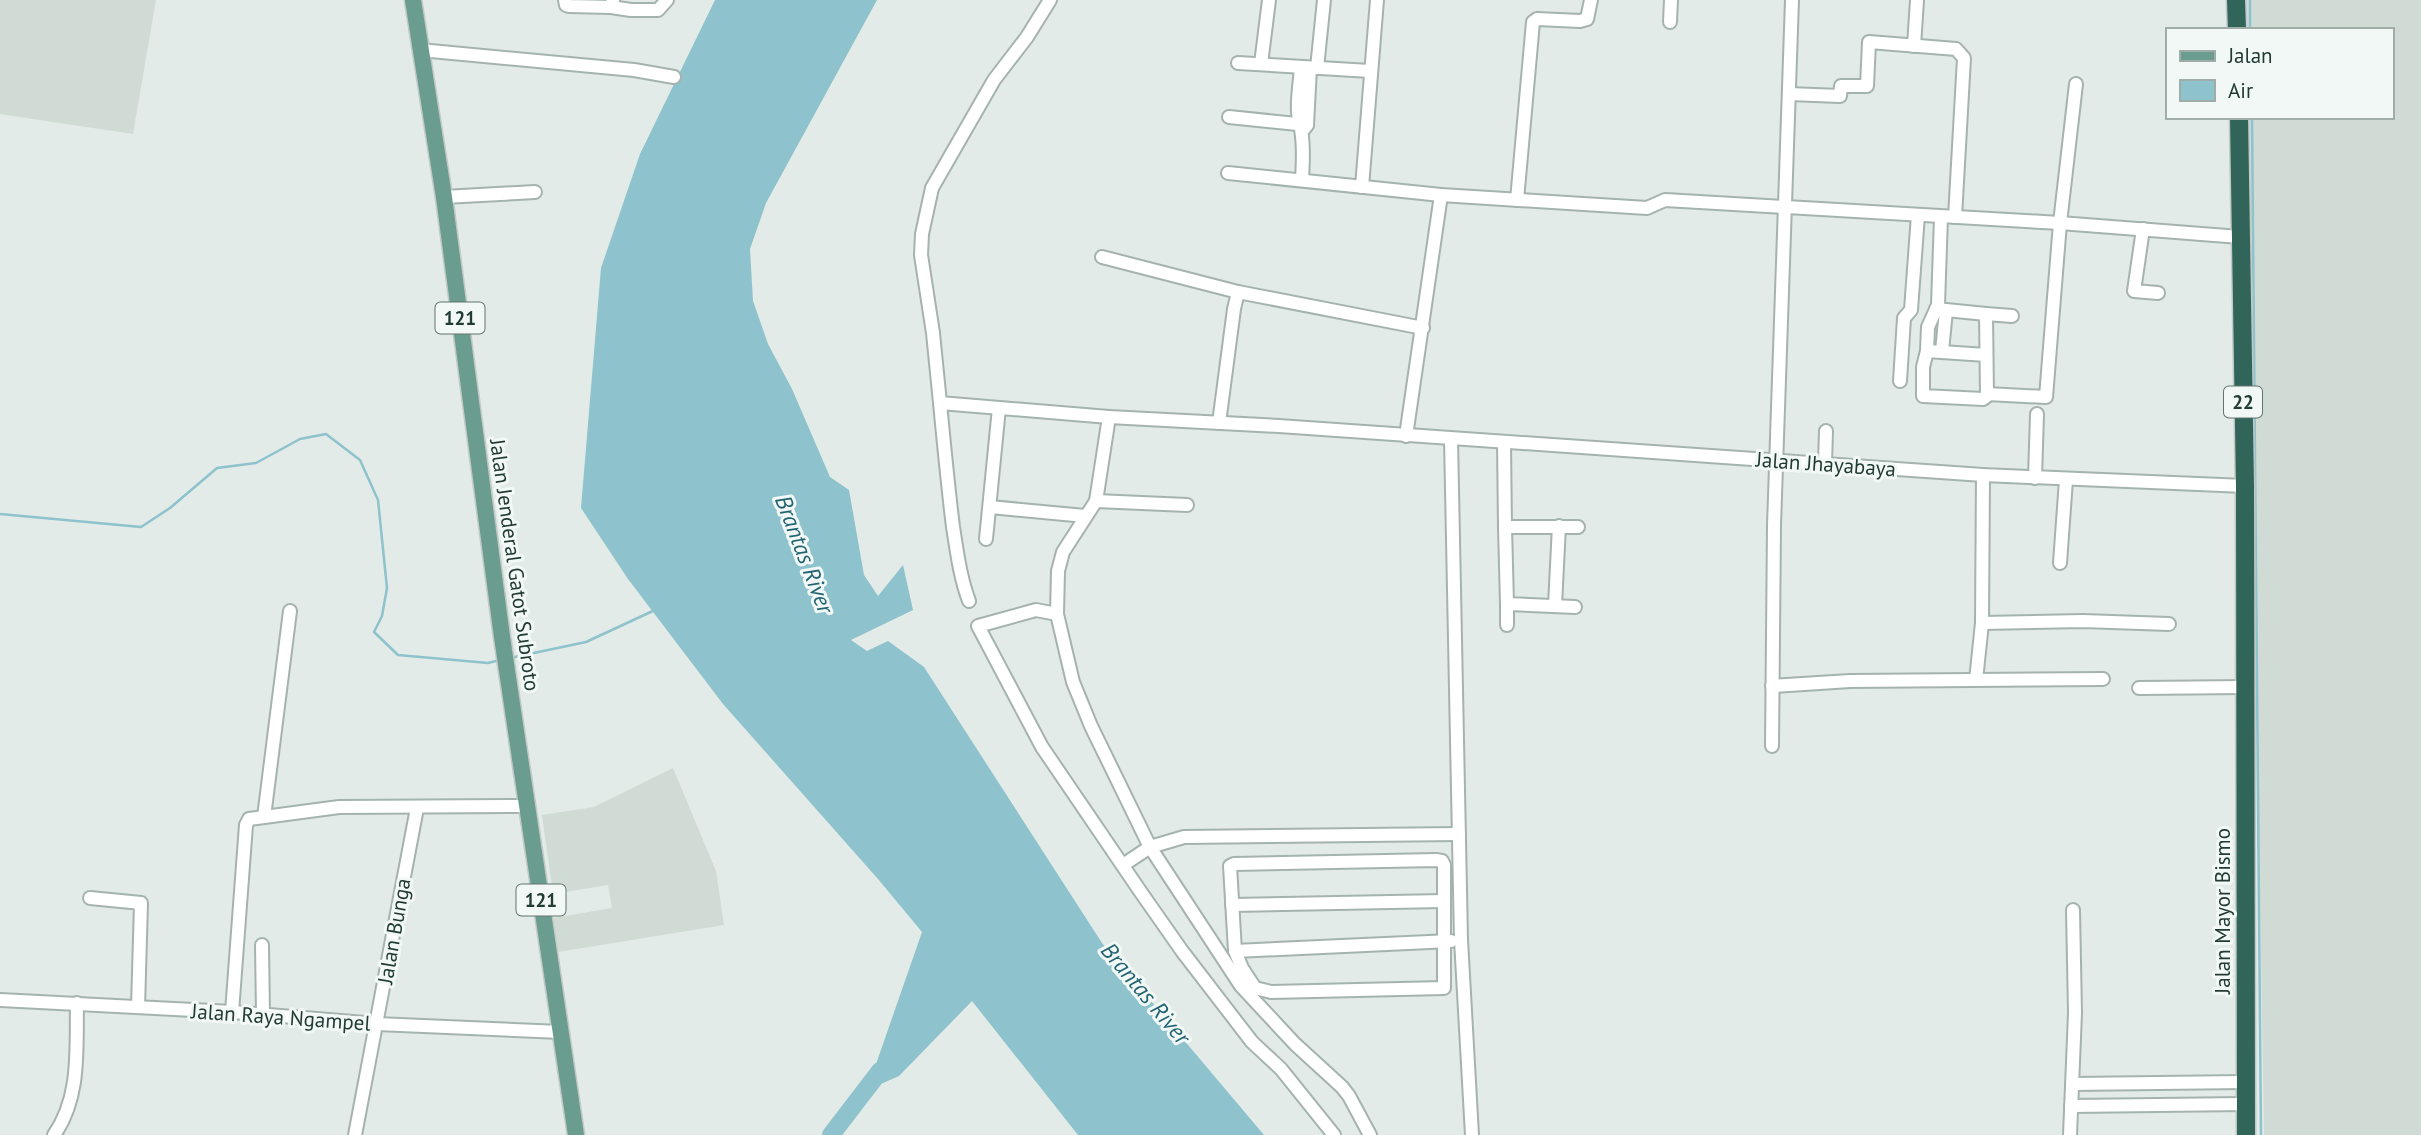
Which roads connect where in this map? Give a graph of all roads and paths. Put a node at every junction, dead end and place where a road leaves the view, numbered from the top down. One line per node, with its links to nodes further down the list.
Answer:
1 (413, 0): 17 (main road, Jalan Jenderal Gatot Subroto / 121)
2 (565, 0): 13 (street)
3 (667, 0): 13 (street)
4 (1050, 0): 54 (street)
5 (1269, 0): 19 (street)
6 (1324, 0): 20 (street)
7 (1377, 0): 21 (street)
8 (1591, 0): 34 (street)
9 (1671, 0): 14 (street)
10 (1792, 0): 24 (street)
11 (1917, 0): 16 (street)
12 (2236, 0): 15 (highway)
13 (612, 4)
14 (1670, 22)
15 (2237, 28)
16 (1914, 46): 24 (street); 38 (street)
17 (420, 50): 22 (street); 33 (main road, Jalan Jenderal Gatot Subroto / 121)
18 (1238, 63): 19 (street)
19 (1261, 64): 20 (street)
20 (1309, 68): 21 (street); 27 (street)
21 (1370, 71): 30 (street)
22 (674, 77)
23 (2076, 84): 39 (street)
24 (1789, 94): 35 (street)
25 (1229, 117): 27 (street)
26 (2239, 119): 41 (highway, 22)
27 (1303, 127): 29 (street)
28 (1228, 171): 29 (street)
29 (1303, 178): 30 (street)
30 (1362, 187): 32 (street)
31 (535, 192): 33 (street)
32 (1441, 195): 34 (street); 48 (street)
33 (444, 197): 93 (main road, Jalan Jenderal Gatot Subroto / 121)
34 (1517, 200): 35 (street)
35 (1785, 207): 36 (street); 63 (street)
36 (1918, 215): 37 (street); 52 (street)
37 (1941, 217): 38 (street); 45 (street)
38 (1955, 217): 39 (street)
39 (2060, 223): 40 (street); 53 (street)
40 (2143, 229): 41 (street); 44 (street)
41 (2241, 237): 68 (highway, 22)
42 (1102, 257): 43 (street)
43 (1238, 292): 48 (street); 58 (street)
44 (2158, 293)
45 (1941, 310): 46 (street); 49 (street); 50 (street)
46 (1986, 314): 47 (street); 51 (street)
47 (2012, 316)
48 (1423, 328): 60 (street)
49 (1927, 351): 50 (street); 53 (street)
50 (1942, 351): 51 (street)
51 (1986, 355): 53 (street)
52 (1900, 381)
53 (1987, 394)
54 (940, 403): 55 (street, Jalan Jhayabaya); 78 (street)
55 (999, 408): 57 (street, Jalan Jhayabaya); 71 (street)
56 (2037, 414): 66 (street)
57 (1109, 417): 58 (street, Jalan Jhayabaya); 69 (street)
58 (1219, 424): 60 (street, Jalan Jhayabaya)
59 (1826, 431): 64 (street)
60 (1406, 436): 61 (street, Jalan Jhayabaya)
61 (1451, 439): 62 (street, Jalan Jhayabaya); 96 (street)
62 (1504, 442): 63 (street, Jalan Jhayabaya); 74 (street)
63 (1776, 460): 64 (street, Jalan Jhayabaya); 89 (street)
64 (1825, 463): 65 (street, Jalan Jhayabaya)
65 (1983, 475): 66 (street, Jalan Jhayabaya); 84 (street)
66 (2035, 478): 67 (street, Jalan Jhayabaya)
67 (2066, 480): 68 (street, Jalan Jhayabaya); 77 (street)
68 (2245, 486): 90 (highway, 22)
69 (1096, 500): 70 (street); 72 (street)
70 (1187, 505)
71 (990, 507): 72 (street); 76 (street)
72 (1085, 516): 83 (street)
73 (1559, 526): 74 (street); 75 (street); 80 (street)
74 (1505, 527): 79 (street)
75 (1578, 527)
76 (986, 539)
77 (2060, 563)
78 (969, 601)
79 (1507, 604): 80 (street); 86 (street)
80 (1555, 606): 81 (street)
81 (1575, 607)
82 (290, 611): 95 (street)
83 (1057, 614): 97 (street); 98 (street)
84 (1982, 623): 85 (street); 88 (street)
85 (2169, 624)
86 (1507, 625)
87 (2103, 679): 88 (street)
88 (1976, 680): 89 (street)
89 (1772, 686): 92 (street)
90 (2245, 687): 91 (street); 114 (highway, Jalan Mayor Bismo / 22)
91 (2139, 688)
92 (1772, 746)
93 (528, 806): 94 (street); 113 (main road, Jalan Jenderal Gatot Subroto / 121)
94 (416, 808): 95 (street); 112 (street, Jalan Bunga)
95 (264, 817): 110 (street)
96 (1460, 834): 97 (street); 103 (street)
97 (1150, 847): 98 (street); 122 (street)
98 (1123, 865): 121 (street)
99 (90, 898): 109 (street)
100 (1444, 901): 101 (street); 101 (street); 104 (street)
101 (1231, 905): 106 (street)
102 (2073, 910): 115 (street)
103 (1461, 940): 104 (street); 123 (street)
104 (1444, 941): 106 (street); 106 (street)
105 (262, 945): 111 (street)
106 (1235, 951)
107 (0, 1000): 108 (street, Jalan Raya Ngampel)
108 (77, 1003): 109 (street, Jalan Raya Ngampel); 118 (street)
109 (138, 1007): 110 (street, Jalan Raya Ngampel)
110 (232, 1012): 111 (street, Jalan Raya Ngampel)
111 (263, 1014): 112 (street, Jalan Raya Ngampel)
112 (377, 1024): 113 (street, Jalan Raya Ngampel); 119 (street, Jalan Bunga)
113 (561, 1032): 120 (main road, Jalan Jenderal Gatot Subroto / 121)
114 (2245, 1082): 115 (street); 116 (highway, Jalan Mayor Bismo / 22)
115 (2072, 1084): 117 (street)
116 (2245, 1104): 117 (street); 125 (highway, Jalan Mayor Bismo / 22)
117 (2071, 1106): 124 (street)
118 (54, 1135)
119 (355, 1135)
120 (576, 1135)
121 (1334, 1135)
122 (1370, 1135)
123 (1472, 1135)
124 (2070, 1135)
125 (2246, 1135)

